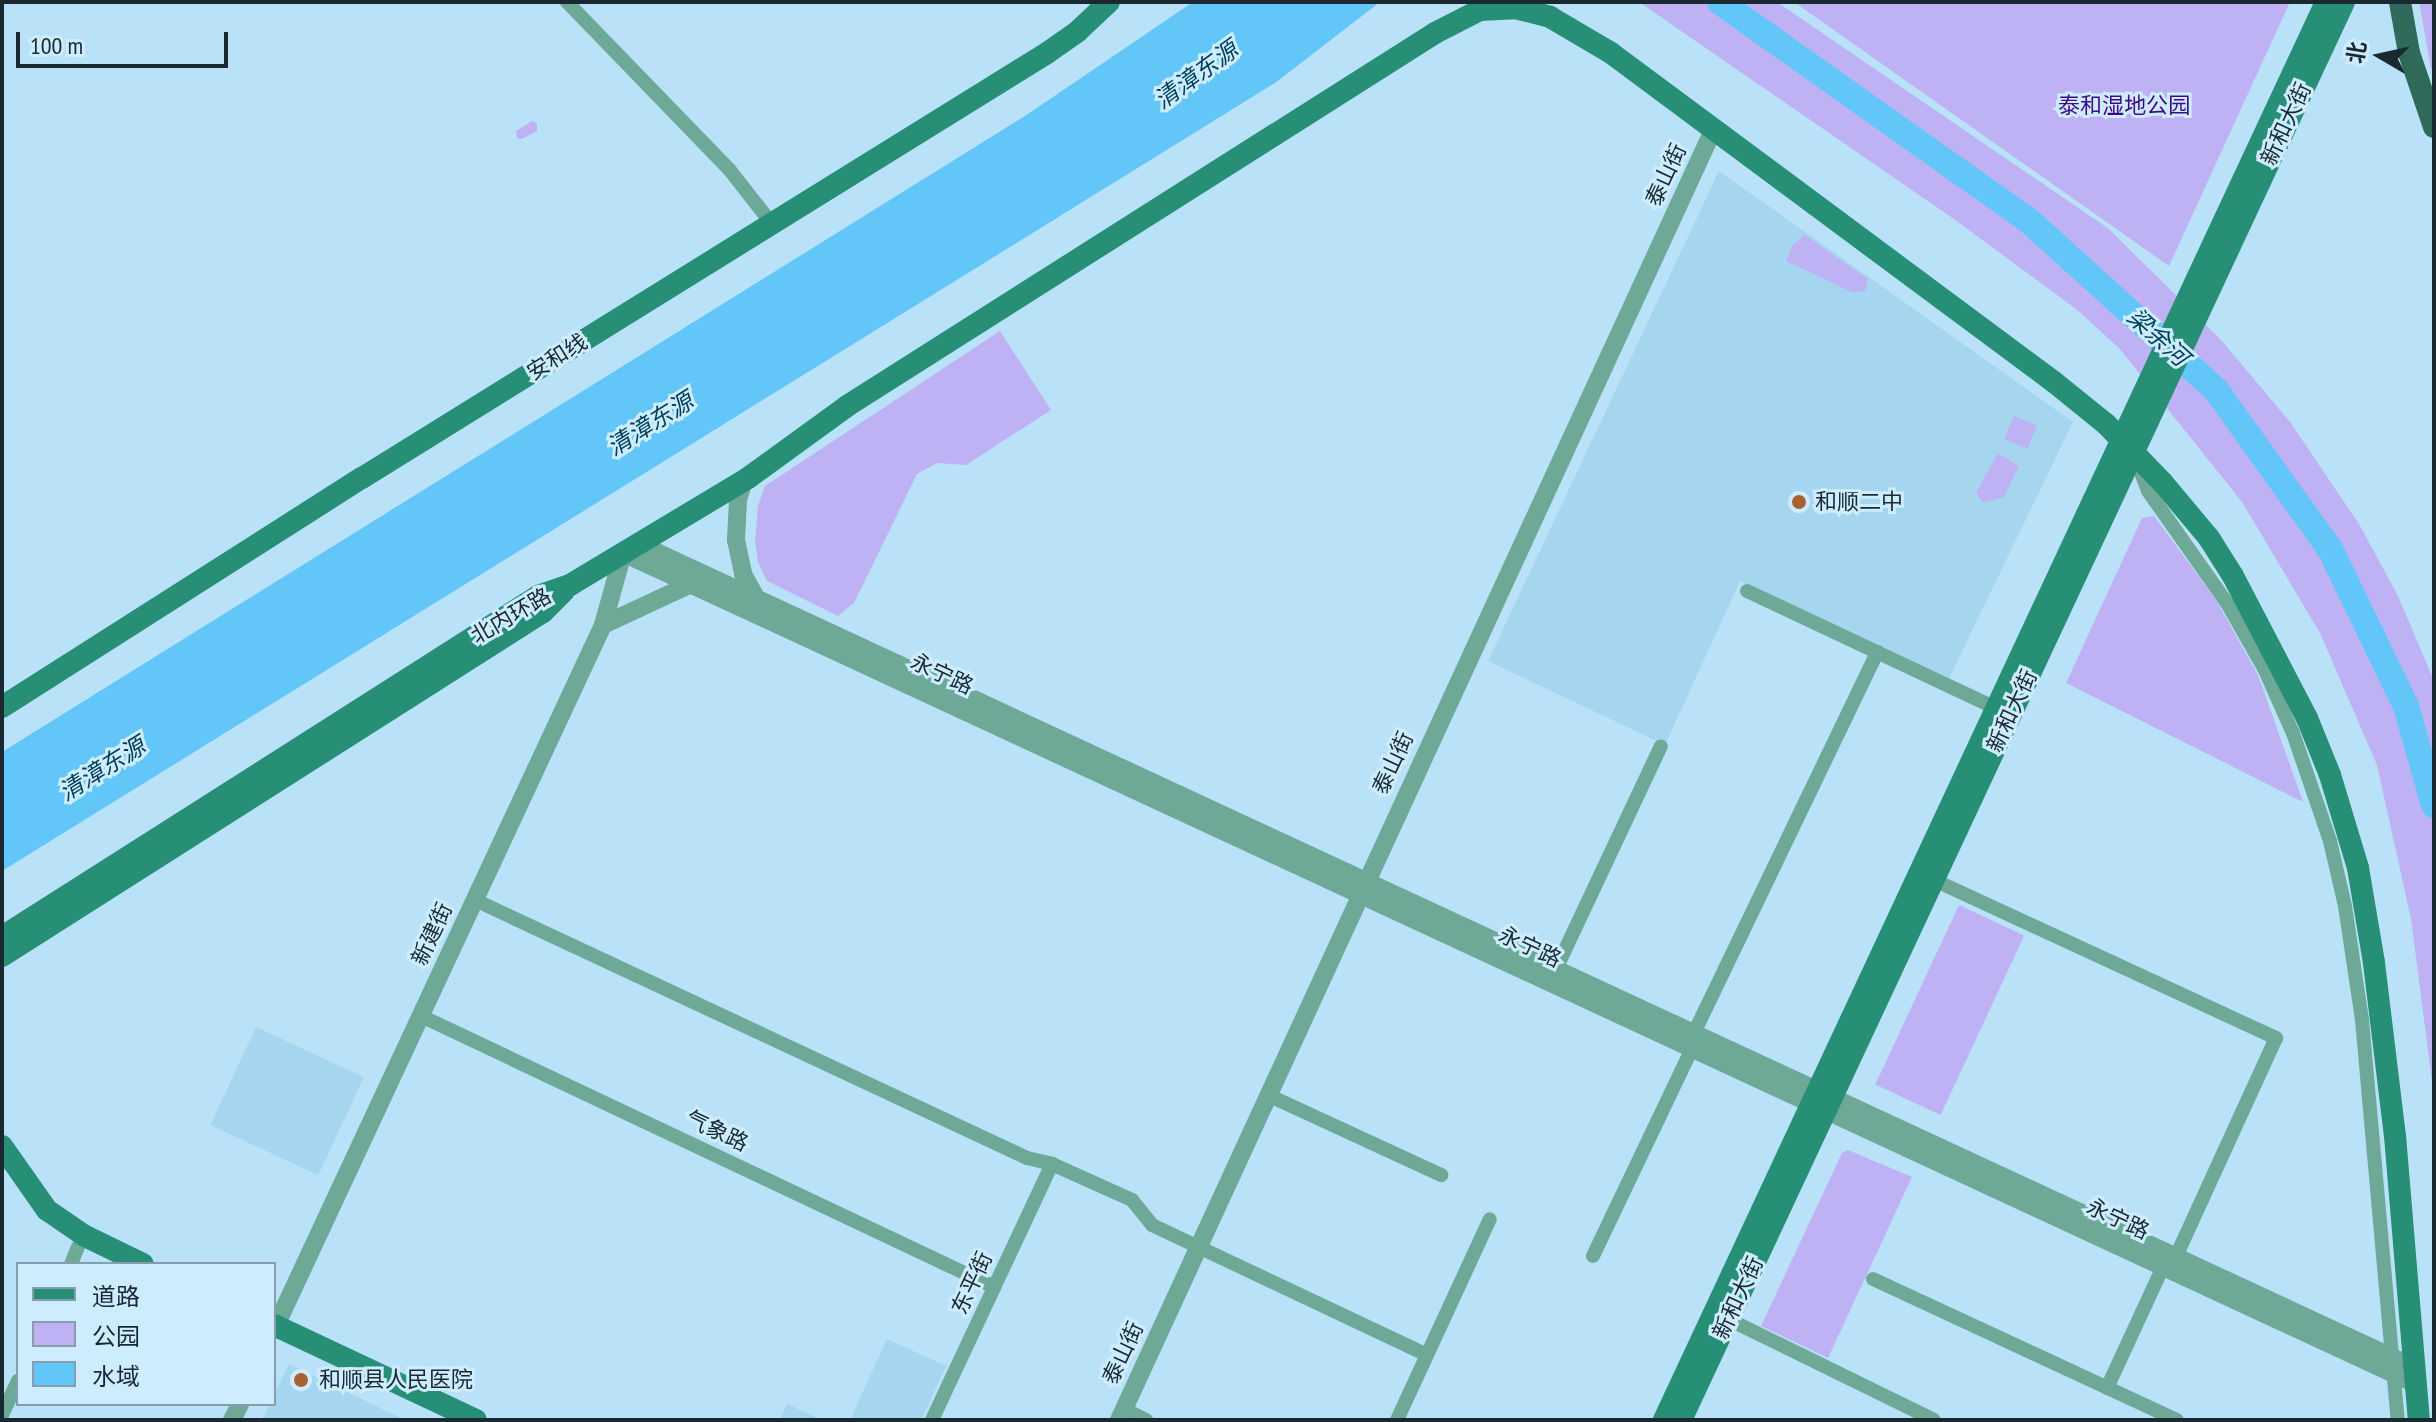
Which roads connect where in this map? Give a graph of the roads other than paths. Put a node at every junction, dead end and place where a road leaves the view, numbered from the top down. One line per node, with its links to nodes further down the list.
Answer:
1 (567, 2): 8 (street)
2 (1109, 2): 8 (main road, 安和线)
3 (2326, 2): 9 (main road, 新和大街)
4 (2344, 2): 9 (main road, 新和大街)
5 (2400, 2): 6 (highway)
6 (2434, 127)
7 (1714, 128): 10 (main road); 11 (main road); 23 (street, 泰山街)
8 (772, 224): 19 (main road, 安和线)
9 (2195, 300): 10 (main road, 新和大街)
10 (2126, 445): 20 (main road, 新和大街); 22 (main road, 新和大街); 50 (main road)
11 (744, 480): 12 (main road); 16 (street)
12 (631, 548): 13 (street, 永宁路); 14 (main road); 16 (street, 永宁路); 17 (street, 新建街)
13 (691, 584): 17 (street); 23 (street, 永宁路)
14 (570, 585): 25 (main road, 北内环路); 26 (main road, 北内环路)
15 (1747, 591): 18 (street)
16 (757, 599): 23 (street, 永宁路)
17 (603, 625): 24 (street, 新建街)
18 (1877, 652): 20 (street); 29 (street)
19 (2, 707)
20 (1996, 708): 31 (main road, 新和大街)
21 (1661, 746): 27 (street)
22 (1934, 880): 31 (main road, 新和大街); 40 (street)
23 (1362, 887): 27 (street, 永宁路); 29 (street, 永宁路); 30 (street, 泰山街)
24 (475, 900): 28 (street, 新建街); 33 (street)
25 (2, 937)
26 (2, 956)
27 (1556, 969): 29 (street, 永宁路)
28 (421, 1016): 44 (street, 气象路); 46 (street, 新建街)
29 (1693, 1041): 31 (street, 永宁路); 39 (street)
30 (1268, 1095): 35 (street); 37 (street, 泰山街)
31 (1822, 1100): 40 (street, 永宁路); 45 (main road, 新和大街); 61 (main road, 新和大街)
32 (2, 1146): 42 (main road)
33 (1052, 1164): 37 (street); 44 (street, 东平街)
34 (2, 1170): 38 (main road)
35 (1441, 1175)
36 (1490, 1219): 49 (street)
37 (1198, 1247): 49 (street); 55 (street, 泰山街)
38 (74, 1256): 41 (main road)
39 (1593, 1256)
40 (2169, 1261): 50 (street, 永宁路); 52 (street)
41 (104, 1262)
42 (139, 1262)
43 (1873, 1279): 52 (street)
44 (994, 1287): 58 (street, 东平街)
45 (1728, 1319): 62 (main road, 新和大街); 63 (street)
46 (276, 1326)
47 (276, 1331): 56 (main road)
48 (276, 1331): 57 (main road)
49 (1427, 1355): 60 (street)
50 (2404, 1370): 66 (street); 67 (main road)
51 (16, 1384): 54 (street)
52 (2107, 1388): 53 (street)
53 (2144, 1405): 64 (street); 65 (street)
54 (2, 1415)
55 (1121, 1415): 59 (street)
56 (449, 1420)
57 (476, 1420)
58 (932, 1420)
59 (1146, 1420)
60 (1397, 1420)
61 (1664, 1420)
62 (1681, 1420)
63 (1934, 1420)
64 (2136, 1420)
65 (2177, 1420)
66 (2398, 1420)
67 (2419, 1420)

